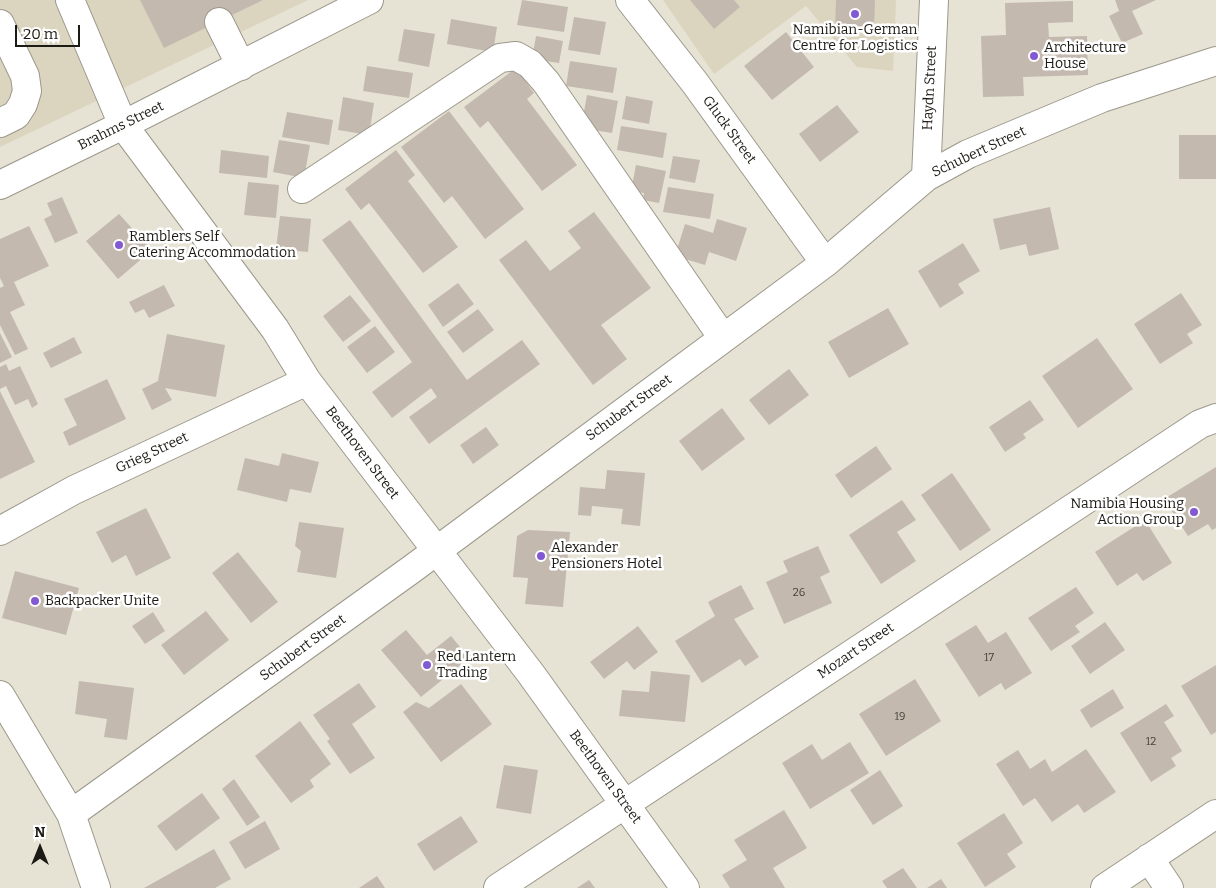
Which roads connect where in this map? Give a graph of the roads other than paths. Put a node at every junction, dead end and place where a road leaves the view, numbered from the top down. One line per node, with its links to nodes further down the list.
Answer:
1 (70, 0): 11 (street, Beethoven Street)
2 (369, 0): 8 (street, Brahms Street)
3 (630, 0): 16 (street, Gluck Street)
4 (934, 0): 13 (street, Haydn Street)
5 (225, 18): 8 (street)
6 (0, 24): 9 (street)
7 (1216, 60): 13 (street, Schubert Street)
8 (247, 62): 11 (street, Brahms Street)
9 (27, 91): 10 (street); 12 (street)
10 (0, 123)
11 (123, 125): 14 (street, Brahms Street); 18 (street, Beethoven Street)
12 (0, 130)
13 (926, 176): 16 (street, Schubert Street)
14 (0, 184)
15 (302, 189): 17 (street)
16 (825, 262): 17 (street, Schubert Street)
17 (723, 338): 21 (street, Schubert Street)
18 (307, 381): 20 (street, Grieg Street); 21 (street, Beethoven Street)
19 (1216, 418): 23 (street, Mozart Street)
20 (0, 531)
21 (436, 550): 23 (street, Beethoven Street); 24 (street, Schubert Street)
22 (0, 695): 24 (street)
23 (625, 804): 28 (street, Mozart Street); 29 (street, Beethoven Street)
24 (72, 814): 27 (street)
25 (1216, 814): 26 (street)
26 (1149, 858): 30 (street); 31 (street)
27 (96, 888)
28 (498, 888)
29 (685, 888)
30 (1105, 888)
31 (1169, 888)

